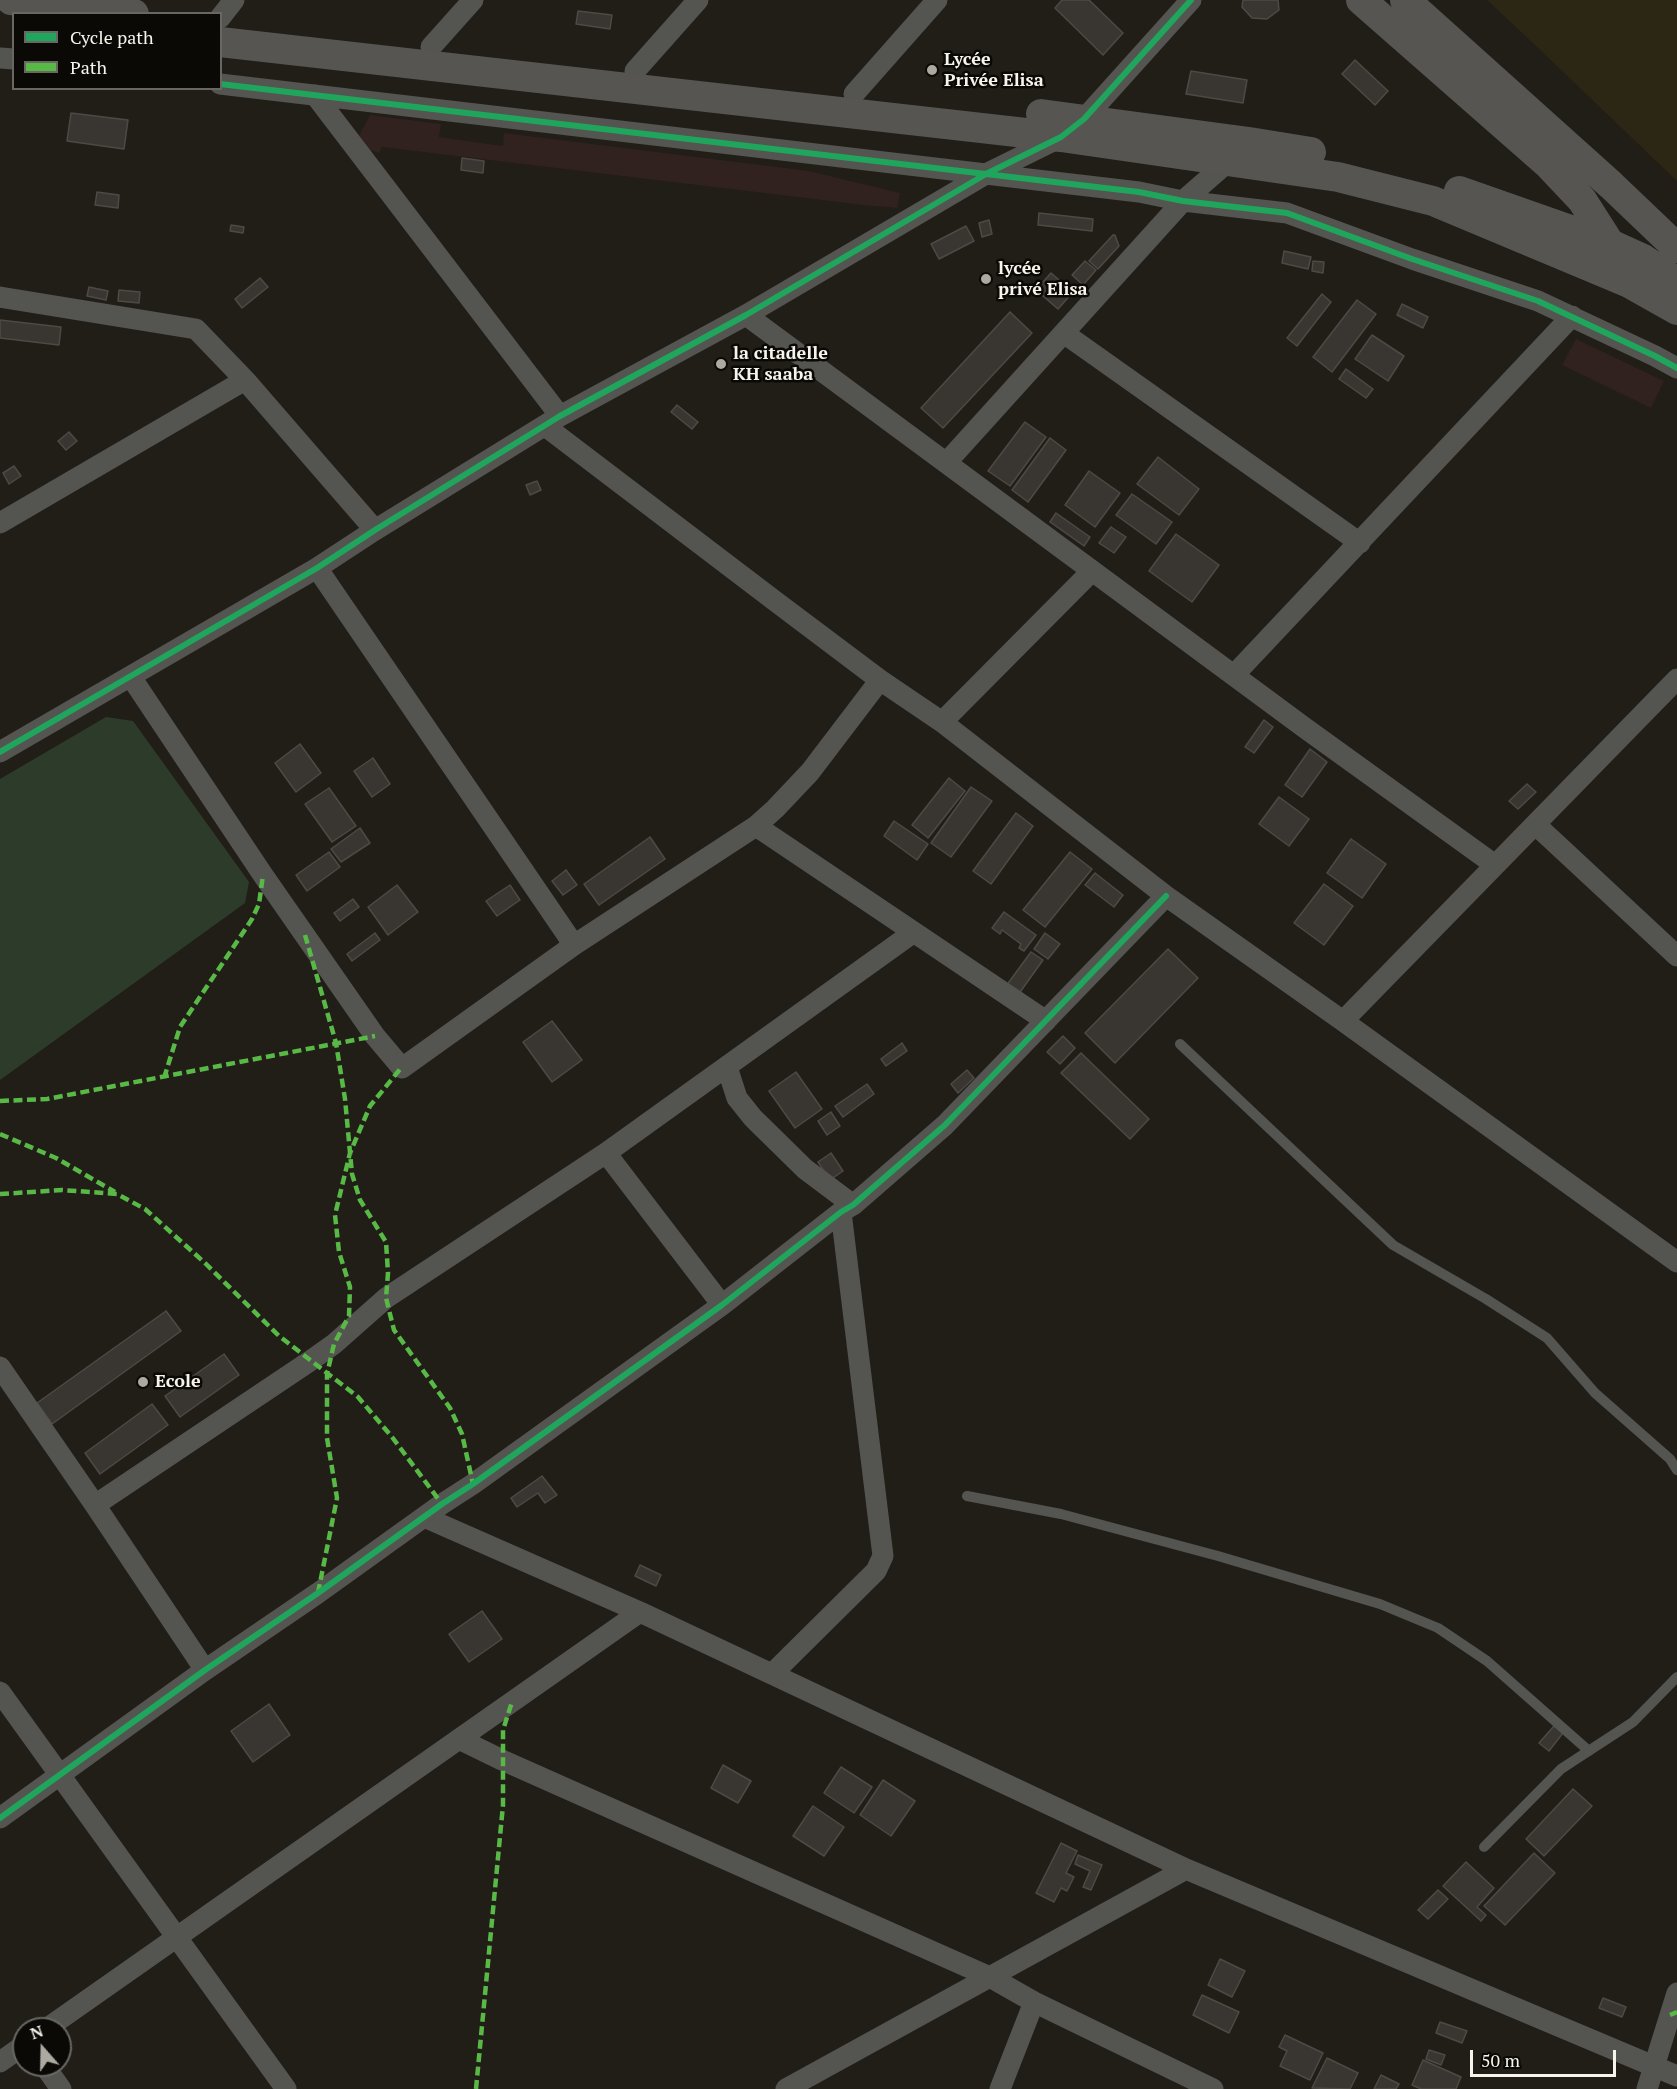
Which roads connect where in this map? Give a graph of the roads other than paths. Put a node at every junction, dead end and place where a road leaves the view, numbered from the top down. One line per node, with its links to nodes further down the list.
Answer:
1 (11, 0): 9 (street)
2 (234, 0): 10 (street)
3 (472, 0): 13 (street)
4 (698, 0): 14 (street)
5 (937, 0): 16 (street)
6 (1191, 0): 18 (street)
7 (1361, 0): 22 (street)
8 (1405, 0): 22 (street)
9 (116, 12)
10 (222, 15)
11 (222, 23): 13 (street)
12 (222, 42): 18 (street)
13 (431, 47): 14 (street)
14 (635, 71): 16 (street)
15 (222, 84): 17 (street)
16 (855, 94): 18 (street)
17 (315, 95): 20 (street); 31 (street)
18 (1073, 128): 19 (street); 20 (street); 22 (street)
19 (1230, 160): 21 (street); 22 (street)
20 (986, 174): 21 (street); 26 (street)
21 (1183, 201): 27 (street); 28 (street)
22 (1644, 255): 23 (street); 25 (street)
23 (1677, 282)
24 (0, 297): 30 (street)
25 (1677, 310)
26 (746, 315): 31 (street); 32 (street)
27 (1572, 316): 29 (street); 35 (street)
28 (1065, 334): 32 (street); 35 (street)
29 (1677, 368)
30 (245, 380): 33 (street); 34 (street)
31 (553, 421): 34 (street); 40 (street)
32 (946, 463): 37 (street)
33 (0, 523)
34 (375, 530): 36 (street)
35 (1360, 543): 38 (street)
36 (317, 568): 39 (street); 49 (street)
37 (1092, 571): 38 (street); 42 (street)
38 (1234, 675): 46 (street)
39 (131, 677): 43 (street); 49 (street)
40 (880, 680): 42 (street); 45 (street)
41 (1673, 690): 44 (street)
42 (942, 722): 47 (street)
43 (0, 752)
44 (1536, 825): 46 (street); 50 (street)
45 (756, 826): 48 (street); 49 (street)
46 (1495, 865): 52 (street)
47 (1166, 896): 51 (street); 52 (street)
48 (914, 932): 51 (street); 54 (street)
49 (574, 945)
50 (1677, 957)
51 (1046, 1021): 56 (street)
52 (1343, 1021): 57 (street)
53 (1180, 1044): 60 (lane)
54 (728, 1068): 55 (street); 56 (street)
55 (606, 1153): 58 (street); 62 (street)
56 (847, 1208): 58 (street); 66 (street)
57 (1677, 1262)
58 (722, 1305): 63 (street)
59 (0, 1367): 62 (street)
60 (1677, 1470)
61 (967, 1496): 70 (lane)
62 (95, 1505): 65 (street)
63 (424, 1518): 64 (street); 65 (street)
64 (640, 1612): 66 (street); 69 (street)
65 (205, 1670): 71 (street)
66 (772, 1674): 74 (street)
67 (1677, 1677): 70 (lane)
68 (0, 1692): 71 (street)
69 (459, 1739): 75 (street); 76 (street)
70 (1588, 1751): 73 (lane)
71 (58, 1775): 72 (street); 75 (street)
72 (0, 1818)
73 (1484, 1847)
74 (1186, 1869): 76 (street); 80 (street)
75 (177, 1936): 79 (street); 82 (street)
76 (990, 1977): 78 (street); 83 (street)
77 (1677, 1993): 80 (street)
78 (1034, 2002): 84 (street); 85 (street)
79 (63, 2017)
80 (1655, 2065): 81 (street); 86 (street)
81 (1677, 2076)
82 (286, 2089)
83 (786, 2089)
84 (999, 2089)
85 (1213, 2089)
86 (1647, 2089)

